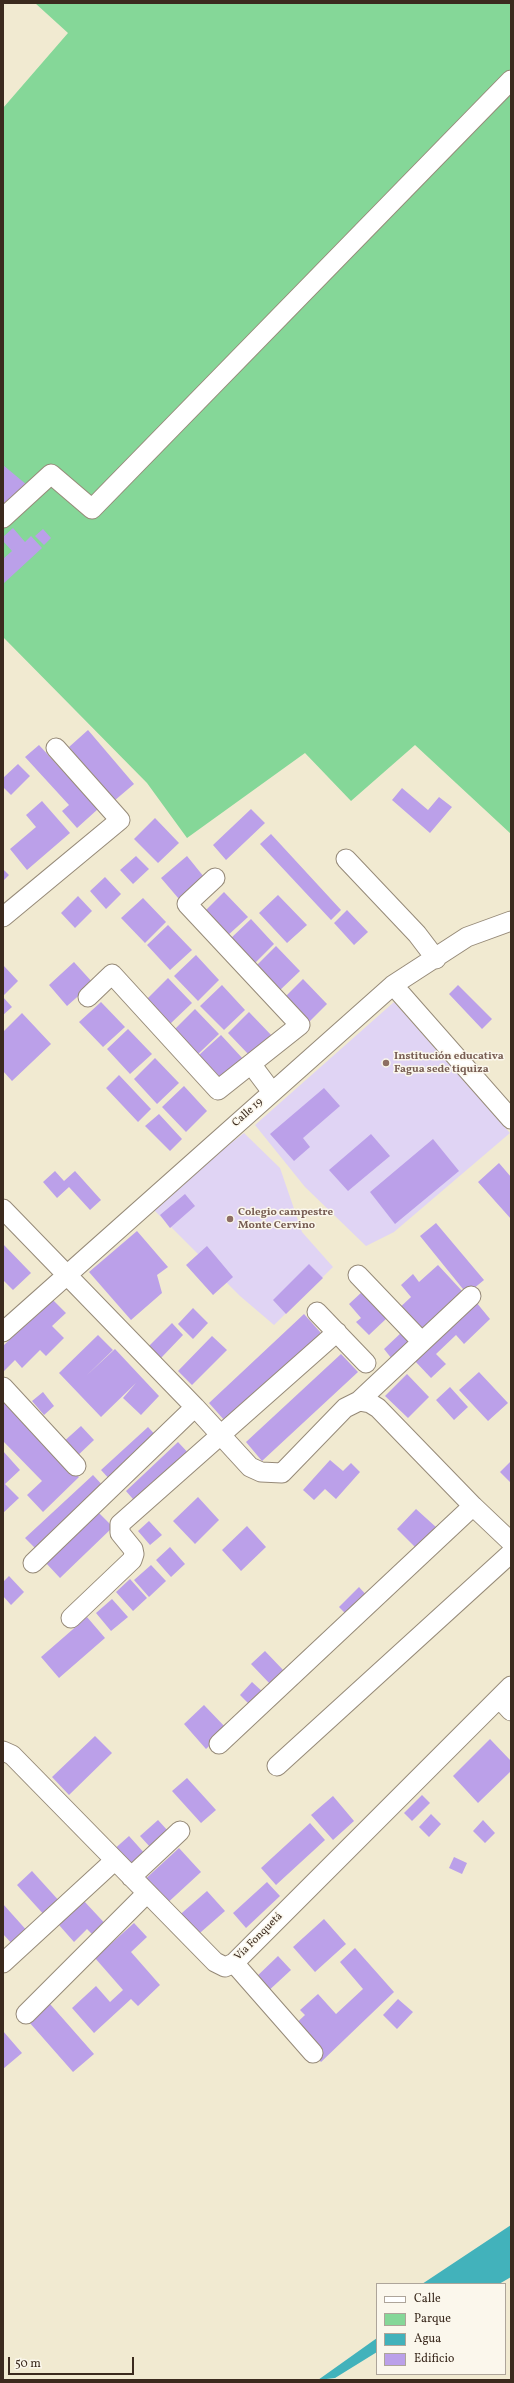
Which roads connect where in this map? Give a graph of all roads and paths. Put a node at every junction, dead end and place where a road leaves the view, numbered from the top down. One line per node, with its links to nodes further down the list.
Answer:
1 (511, 80): 2 (street)
2 (3, 518)
3 (56, 748): 6 (street)
4 (346, 859): 8 (street)
5 (216, 878): 11 (street)
6 (3, 917)
7 (511, 921): 8 (street, Calle 19)
8 (436, 959): 9 (street, Calle 19)
9 (393, 985): 12 (street, Calle 19); 13 (street)
10 (88, 997): 11 (street)
11 (252, 1064): 12 (street)
12 (272, 1092): 15 (street, Calle 19)
13 (511, 1119)
14 (3, 1209): 15 (street)
15 (67, 1274): 19 (street, Calle 19); 25 (street)
16 (358, 1275): 21 (street)
17 (471, 1296): 21 (street)
18 (317, 1312): 20 (street)
19 (3, 1332)
20 (338, 1332): 22 (street); 26 (street)
21 (422, 1342): 24 (street)
22 (366, 1363)
23 (3, 1387): 27 (street)
24 (359, 1401): 26 (street); 28 (street)
25 (195, 1407): 26 (street); 31 (street)
26 (222, 1435): 32 (street)
27 (76, 1466)
28 (473, 1506): 29 (street); 34 (street)
29 (511, 1542)
30 (511, 1553): 36 (street)
31 (33, 1563)
32 (71, 1618)
33 (507, 1698): 42 (street, Vía Fonquetá)
34 (219, 1744)
35 (3, 1751): 38 (street, Vía Fonquetá)
36 (277, 1766)
37 (180, 1831): 39 (street)
38 (114, 1860): 39 (street, Vía Fonquetá); 41 (street)
39 (131, 1877): 40 (street, Vía Fonquetá)
40 (147, 1893): 42 (street, Vía Fonquetá); 43 (street)
41 (3, 1963)
42 (234, 1963): 44 (street)
43 (26, 2014)
44 (313, 2053)

